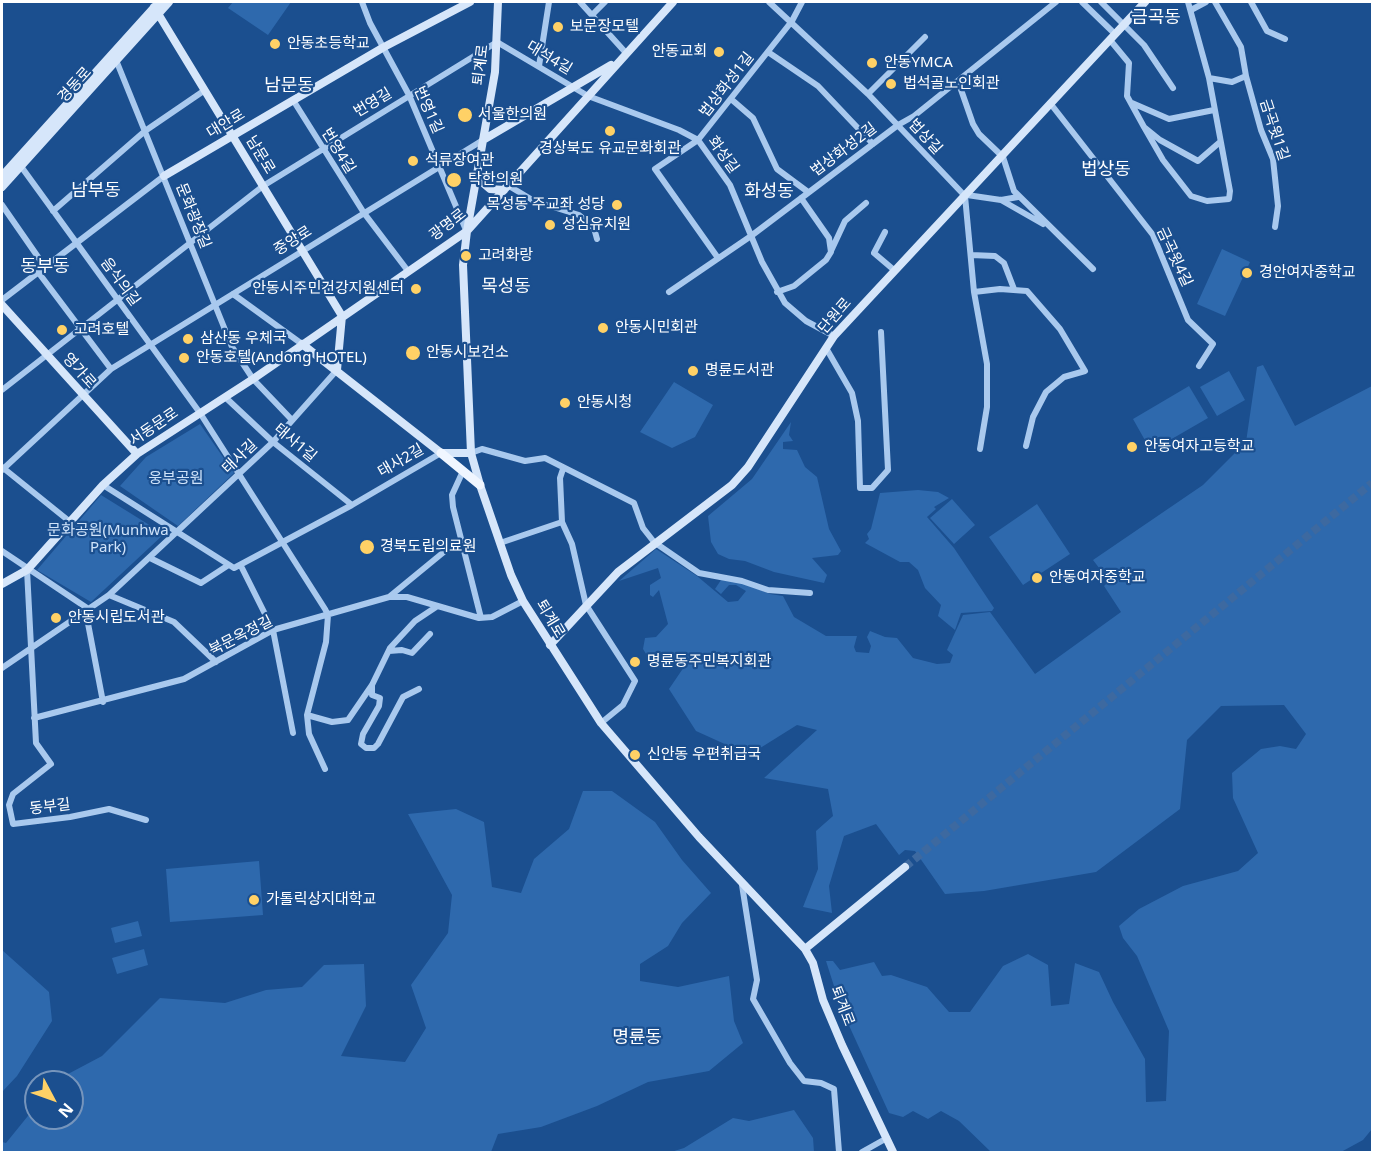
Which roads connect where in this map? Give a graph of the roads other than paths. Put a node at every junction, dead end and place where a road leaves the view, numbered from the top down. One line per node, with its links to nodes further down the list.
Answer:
1 (169, 2): 19 (street, 경동로)
2 (362, 2): 28 (street, 번영1길)
3 (470, 2): 28 (street, 대안로)
4 (498, 2): 27 (street, 퇴계로)
5 (549, 2): 33 (street)
6 (580, 2): 21 (street)
7 (605, 2): 21 (street)
8 (673, 2): 30 (street, 광명로)
9 (770, 2): 22 (street, 법상길)
10 (802, 2): 22 (street, 법상화성1길)
11 (1056, 2): 36 (street, 법상화성2길)
12 (1082, 2): 25 (street)
13 (1101, 2): 23 (street)
14 (1144, 2): 23 (street, 단원로)
15 (1188, 2): 20 (street)
16 (1206, 2): 20 (street)
17 (1215, 2): 34 (street, 금곡윗1길)
18 (1251, 2): 26 (street)
19 (157, 6): 31 (street, 경동로); 39 (street, 남문로); 60 (street, 경동로)
20 (1191, 10): 35 (street)
21 (592, 15): 30 (street)
22 (792, 21): 29 (street, 법상화성1길); 40 (street, 법상길)
23 (1123, 25): 25 (street, 단원로); 38 (street)
24 (925, 37): 40 (street)
25 (1113, 37): 45 (street, 단원로); 46 (street)
26 (1285, 39)
27 (497, 42): 33 (street, 대석4길); 41 (street, 번영길); 52 (street, 퇴계로)
28 (384, 47): 41 (street, 번영1길); 44 (street, 대안로)
29 (768, 52): 43 (street, 법상화성1길); 55 (street)
30 (627, 53): 32 (street, 광명로)
31 (116, 60): 50 (street, 문화광장길); 58 (street, 경동로)
32 (617, 62): 37 (street, 중앙로); 42 (street, 광명로)
33 (539, 66): 37 (street, 대석4길)
34 (1246, 76): 35 (street); 76 (street, 금곡윗1길)
35 (1209, 78): 47 (street)
36 (958, 81): 48 (street, 법상화성2길); 57 (street)
37 (573, 86): 42 (street, 대석4길); 52 (street, 중앙로)
38 (1173, 88)
39 (205, 90): 50 (street); 51 (street, 남문로)
40 (868, 94): 48 (street, 법상길)
41 (409, 95): 56 (street, 번영길); 59 (street, 번영1길)
42 (588, 96): 53 (street, 화성길); 65 (street, 광명로)
43 (731, 99): 53 (street, 법상화성1길); 66 (street)
44 (293, 100): 51 (street, 대안로); 56 (street, 번영4길)
45 (1050, 103): 57 (street, 단원로); 109 (street, 금곡윗4길)
46 (1131, 103): 47 (street); 49 (street)
47 (1214, 110): 54 (street)
48 (898, 125): 55 (street, 법상화성2길); 67 (street, 법상길)
49 (1144, 127): 54 (street); 54 (street)
50 (145, 131): 61 (street, 문화광장길); 73 (street)
51 (233, 136): 61 (street, 대안로); 63 (street, 남문로)
52 (483, 140): 59 (street, 중앙로); 62 (street, 퇴계로)
53 (698, 140): 79 (street, 화성길); 86 (street, 법상화성1길)
54 (1220, 142)
55 (873, 144): 66 (street, 법상화성2길)
56 (321, 148): 63 (street, 번영길); 74 (street, 번영4길)
57 (1003, 157): 67 (street, 단원로); 68 (street)
58 (20, 165): 64 (street, 경동로); 73 (street, 음식의길)
59 (440, 166): 74 (street, 중앙로); 77 (street, 번영1길)
60 (2, 176)
61 (164, 176): 81 (street, 문화광장길); 82 (street, 대안로)
62 (476, 177): 65 (street); 77 (street, 퇴계로)
63 (263, 186): 81 (street, 번영길); 83 (street, 남문로)
64 (2, 187)
65 (506, 188): 77 (street, 광명로); 80 (street)
66 (808, 192): 69 (street, 법상화성2길)
67 (966, 195): 70 (street); 85 (street); 89 (street, 단원로)
68 (1018, 197): 70 (street); 75 (street)
69 (801, 198): 79 (street, 법상화성2길); 84 (street)
70 (1001, 200): 75 (street)
71 (866, 203): 84 (street)
72 (2, 205): 87 (street)
73 (53, 211): 82 (street, 음식의길)
74 (363, 213): 83 (street, 중앙로); 90 (street)
75 (1046, 225): 88 (street)
76 (1275, 227)
77 (466, 231): 90 (street, 광명로); 122 (street, 퇴계로)
78 (885, 232): 89 (street)
79 (751, 236): 86 (street, 법상화성2길); 94 (street, 화성길)
80 (597, 238)
81 (190, 242): 97 (street, 번영길); 100 (street, 문화광장길)
82 (76, 243): 87 (street, 대안로); 97 (street, 음식의길)
83 (302, 251): 96 (street, 중앙로); 101 (street, 남문로)
84 (831, 252): 94 (street)
85 (971, 255): 92 (street); 95 (street)
86 (718, 258): 93 (street, 법상화성2길)
87 (45, 267): 91 (street, 대안로)
88 (1093, 269)
89 (894, 270): 104 (street, 단원로)
90 (408, 271): 101 (street, 광명로)
91 (38, 272): 98 (street, 대안로); 102 (street)
92 (1014, 289): 95 (street); 119 (street)
93 (669, 292)
94 (777, 292): 104 (street, 화성길)
95 (974, 292): 120 (street)
96 (233, 294): 100 (street, 중앙로); 105 (street)
97 (117, 299): 102 (street, 번영길); 106 (street, 음식의길)
98 (2, 300)
99 (2, 305): 108 (street, 영가로)
100 (215, 306): 106 (street, 중앙로); 112 (street, 문화광장길)
101 (342, 316): 105 (street, 서동문로); 111 (street)
102 (80, 328): 108 (street, 번영길); 110 (street)
103 (881, 332): 107 (street)
104 (834, 336): 107 (street, 단원로)
105 (302, 344): 111 (street, 태사2길); 112 (street, 서동문로)
106 (150, 345): 110 (street, 중앙로); 116 (street, 음식의길)
107 (826, 348): 134 (street, 단원로)
108 (46, 354): 113 (street, 번영길); 114 (street, 영가로)
109 (1199, 366)
110 (111, 369): 114 (street, 중앙로)
111 (337, 370): 117 (street, 태사길); 121 (street, 태사2길)
112 (253, 379): 115 (street, 서동문로); 117 (street)
113 (2, 390)
114 (82, 394): 123 (street, 영가로); 124 (street, 중앙로)
115 (225, 397): 116 (street, 서동문로); 118 (street, 태사1길)
116 (200, 413): 123 (street, 서동문로); 127 (street, 음식의길)
117 (292, 420): 118 (street, 태사길)
118 (273, 442): 127 (street, 태사길); 130 (street, 태사1길)
119 (1026, 446)
120 (980, 449)
121 (441, 453): 122 (street); 126 (main road); 130 (street, 태사2길)
122 (471, 453): 125 (street); 129 (street, 퇴계로)
123 (137, 454): 128 (street, 서동문로)
124 (2, 468): 131 (street, 중앙로)
125 (563, 469): 132 (street); 134 (street)
126 (463, 471): 129 (main road); 136 (street)
127 (240, 474): 133 (street, 태사길); 135 (street, 음식의길)
128 (103, 485): 131 (street, 서동문로); 133 (street)
129 (480, 485): 137 (street, 퇴계로)
130 (352, 505): 135 (street, 태사2길)
131 (69, 521): 142 (street, 서동문로)
132 (562, 522): 137 (street); 148 (street)
133 (177, 533): 139 (street, 태사길); 140 (street)
134 (654, 542): 144 (street); 148 (street, 단원로)
135 (283, 543): 141 (street, 태사2길); 151 (street)
136 (463, 543): 146 (street); 152 (street)
137 (500, 543): 147 (street, 퇴계로)
138 (2, 551): 142 (street)
139 (150, 558): 140 (street); 145 (street, 태사길)
140 (227, 566): 141 (street, 태사2길)
141 (241, 566): 153 (street)
142 (27, 570): 143 (street, 서동문로); 150 (street); 156 (street)
143 (2, 584)
144 (810, 592)
145 (109, 595): 150 (street, 태사길); 158 (street)
146 (389, 597): 149 (street, 북문옥정길); 151 (street, 북문옥정길)
147 (523, 601): 152 (street); 155 (street, 퇴계로)
148 (586, 604): 155 (street, 단원로); 165 (street)
149 (437, 606): 152 (street, 북문옥정길); 157 (street)
150 (88, 611): 156 (street, 태사길); 162 (street)
151 (328, 615): 153 (street, 북문옥정길); 163 (street)
152 (481, 618)
153 (273, 630): 158 (street, 북문옥정길); 166 (street)
154 (430, 634): 157 (street)
155 (550, 645): 165 (street, 퇴계로)
156 (29, 651): 159 (street, 태사길); 164 (street)
157 (389, 651): 160 (street)
158 (216, 662): 162 (street, 북문옥정길)
159 (2, 668)
160 (372, 685): 161 (street); 163 (street)
161 (419, 689)
162 (103, 702): 164 (street, 북문옥정길)
163 (307, 715): 167 (street)
164 (34, 718): 168 (street, 동부길)
165 (601, 723): 170 (street, 퇴계로)
166 (292, 733)
167 (325, 769)
168 (146, 819)
169 (905, 867): 171 (street)
170 (742, 885): 171 (street, 퇴계로); 173 (street)
171 (805, 949): 172 (street, 퇴계로)
172 (887, 1138): 174 (street); 175 (street, 퇴계로)
173 (839, 1152)
174 (862, 1152)
175 (893, 1152)

